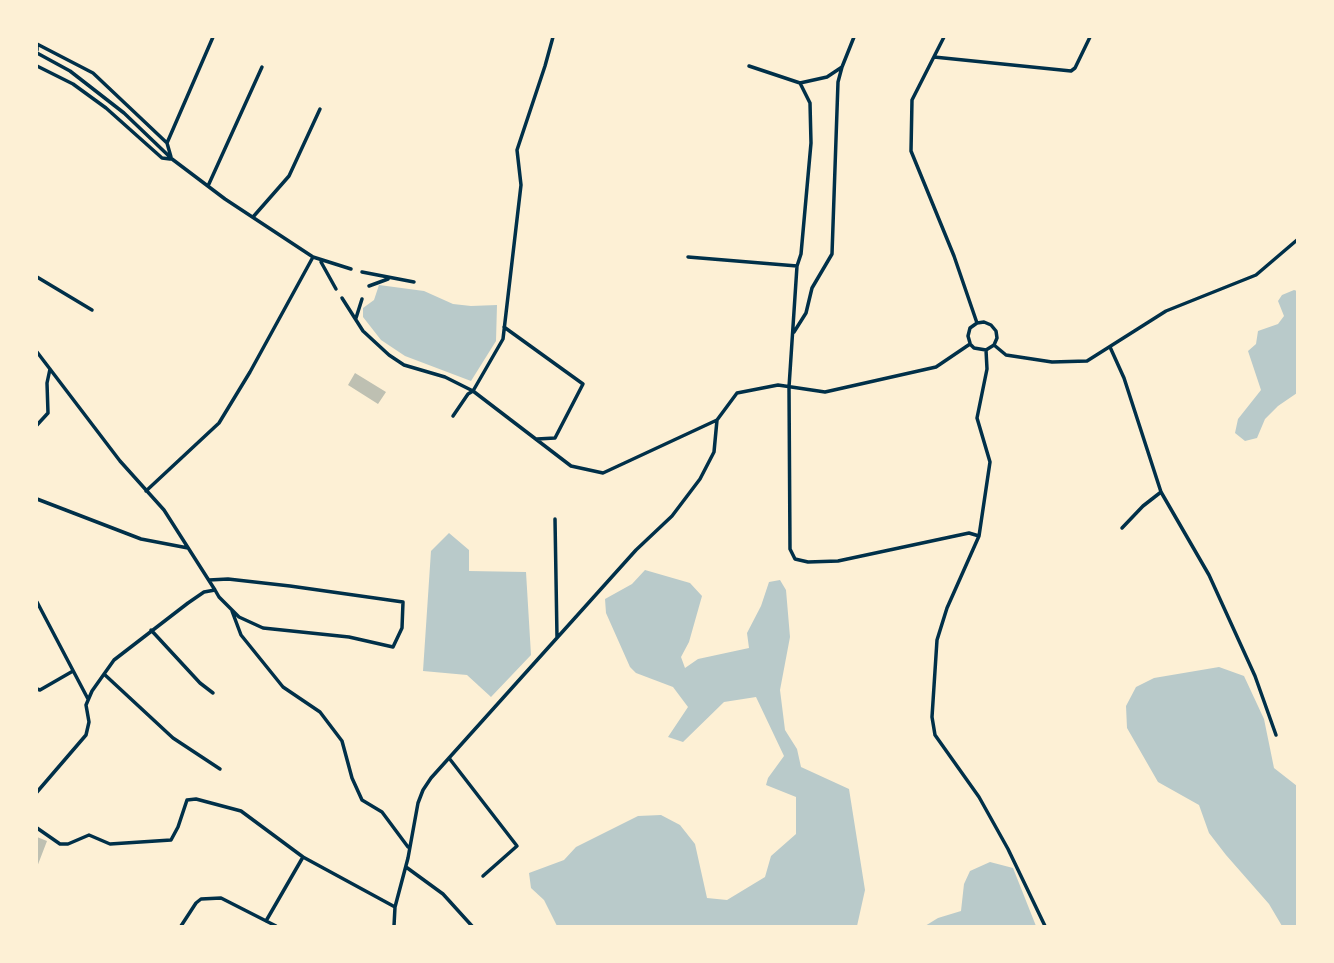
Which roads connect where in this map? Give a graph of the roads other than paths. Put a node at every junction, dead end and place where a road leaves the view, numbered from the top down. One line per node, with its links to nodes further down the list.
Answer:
1 (213, 37): 14 (street)
2 (553, 37): 35 (street)
3 (854, 37): 11 (street)
4 (944, 37): 7 (street)
5 (1090, 37): 7 (street)
6 (37, 50): 14 (street); 15 (street)
7 (934, 57): 34 (street)
8 (37, 66): 15 (street)
9 (750, 66): 12 (street)
10 (261, 67): 16 (street)
11 (842, 67): 12 (street); 36 (street)
12 (800, 83): 22 (street)
13 (320, 109): 17 (street)
14 (167, 143): 15 (street)
15 (172, 159): 16 (street)
16 (208, 186): 17 (street)
17 (253, 217): 19 (street)
18 (1297, 240): 39 (street)
19 (313, 257): 21 (street); 49 (street)
20 (688, 257): 22 (street)
21 (320, 260): 23 (street); 29 (street)
22 (797, 266): 36 (street)
23 (351, 269)
24 (362, 272): 26 (street)
25 (37, 277): 32 (street)
26 (390, 278): 27 (street); 28 (street)
27 (414, 282)
28 (369, 286)
29 (337, 289)
30 (342, 298): 33 (street)
31 (362, 299): 33 (street)
32 (92, 310)
33 (356, 318): 44 (street)
34 (977, 323): 37 (street); 38 (street)
35 (504, 327): 44 (street); 48 (street)
36 (792, 333): 43 (street)
37 (970, 344): 40 (street); 43 (street)
38 (994, 345): 39 (street); 40 (street)
39 (1110, 346): 50 (street)
40 (986, 350): 54 (street)
41 (37, 352): 42 (street)
42 (50, 369): 47 (street); 49 (street)
43 (789, 387): 46 (street); 54 (street)
44 (473, 391): 45 (street); 48 (street)
45 (453, 416)
46 (717, 420): 48 (street); 61 (street)
47 (37, 425)
48 (535, 439)
49 (146, 491): 55 (street)
50 (1161, 492): 53 (street); 67 (street)
51 (37, 499): 55 (street)
52 (555, 519): 61 (street)
53 (1122, 528)
54 (979, 536): 82 (street)
55 (188, 548): 56 (street)
56 (209, 580): 57 (street); 59 (street)
57 (215, 590): 59 (street); 60 (street)
58 (37, 602): 62 (street)
59 (232, 609): 72 (street)
60 (151, 630): 63 (street); 65 (street)
61 (557, 639): 68 (street)
62 (73, 670): 64 (street); 66 (street)
63 (104, 674): 66 (street); 69 (street)
64 (37, 689)
65 (213, 693)
66 (89, 700): 70 (street)
67 (1276, 735)
68 (449, 758): 72 (street); 75 (street)
69 (220, 769)
70 (37, 792)
71 (37, 828): 73 (street)
72 (409, 849): 74 (street)
73 (303, 856): 76 (street); 77 (street)
74 (406, 867): 76 (street); 81 (street)
75 (483, 876)
76 (395, 907): 80 (street)
77 (266, 921): 78 (street); 79 (street)
78 (181, 926)
79 (276, 926)
80 (394, 926)
81 (472, 926)
82 (1045, 926)

